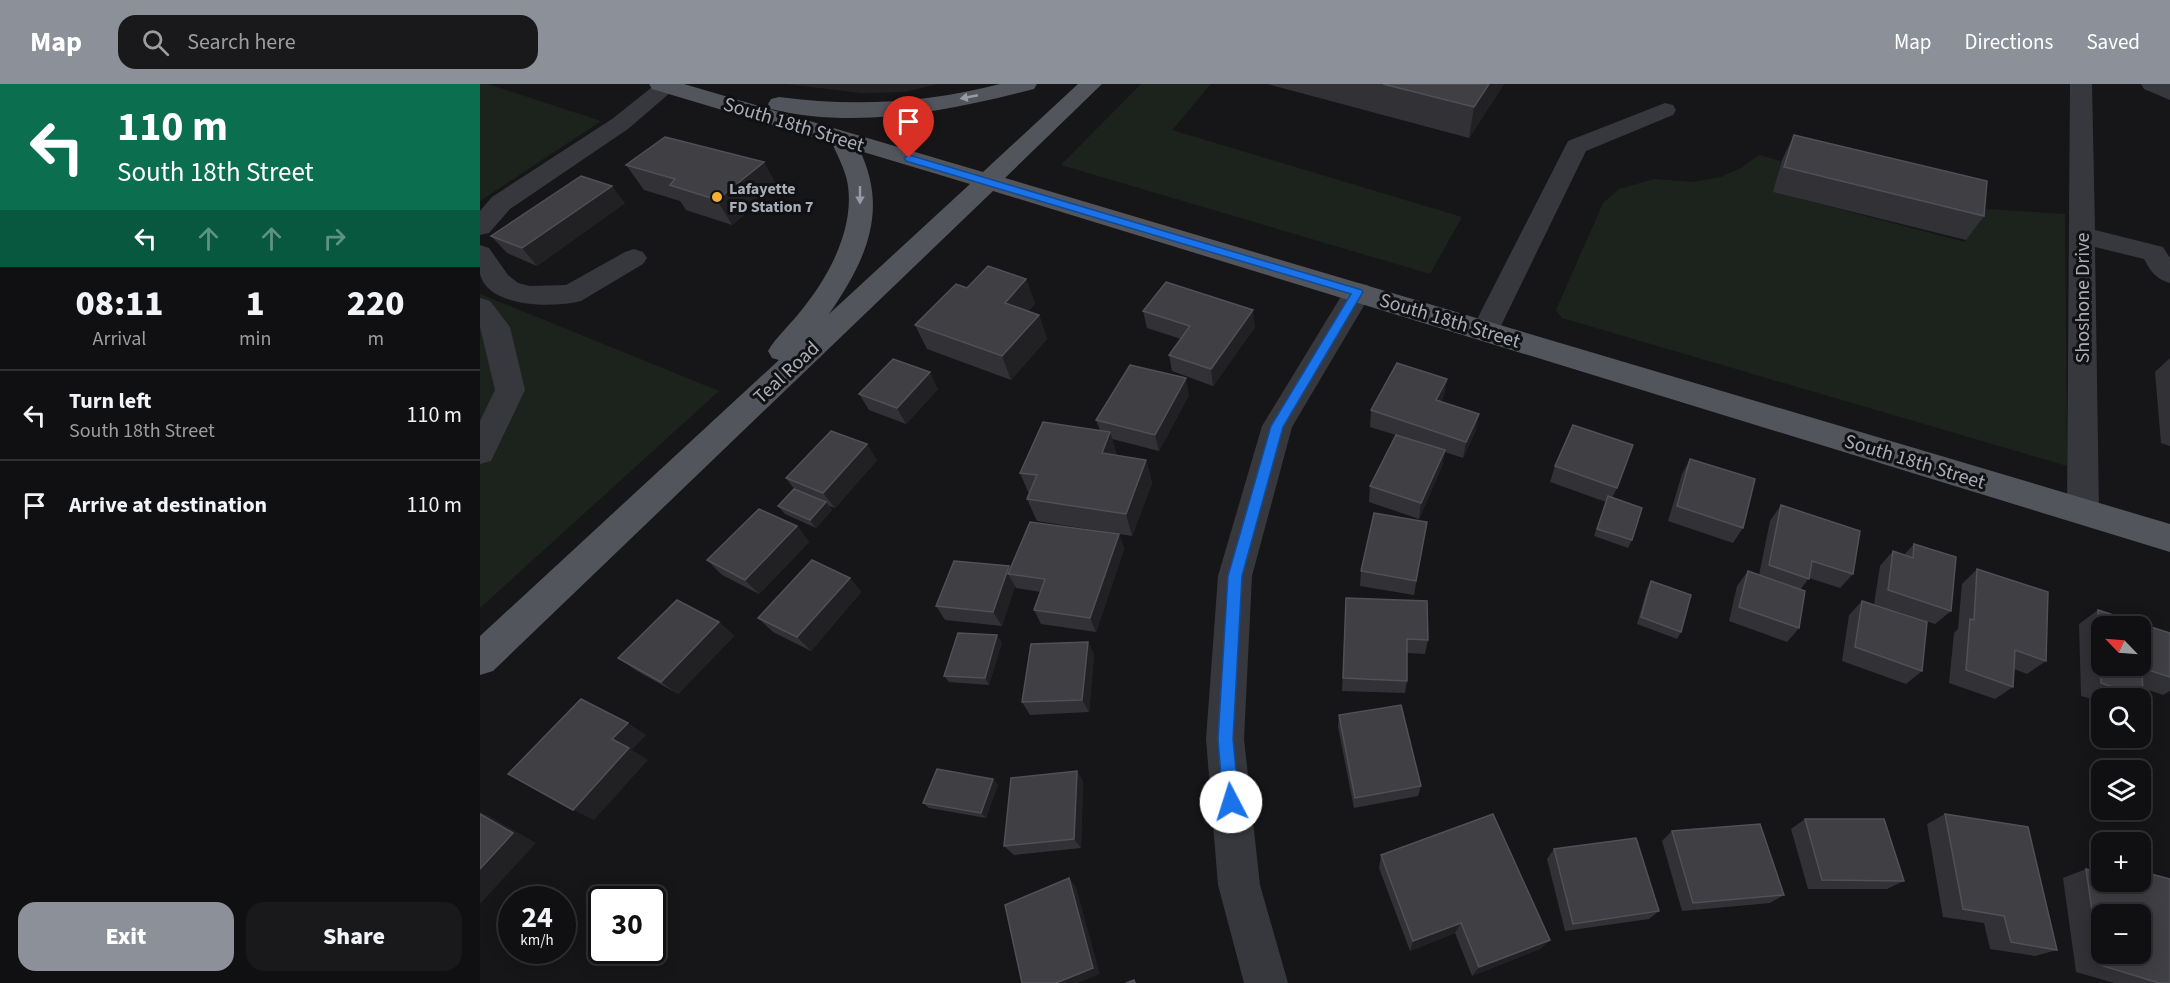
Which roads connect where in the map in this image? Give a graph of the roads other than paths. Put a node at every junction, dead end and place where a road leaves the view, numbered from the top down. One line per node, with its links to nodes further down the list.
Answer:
1 (1026, 84): 5 (main road, one-way to 5)
2 (1092, 84): 9 (main road, Teal Road)
3 (2081, 84): 11 (street, Shoshone Drive)
4 (2152, 84): 6 (street)
5 (664, 85): 8 (main road, South 18th Street); 10 (street)
6 (2170, 93)
7 (1665, 110): 18 (street)
8 (843, 140): 9 (main road, South 18th Street); 20 (main road, one-way to 20)
9 (989, 181): 16 (main road, South 18th Street); 20 (main road, Teal Road)
10 (480, 226)
11 (2082, 235): 12 (street); 21 (street, Shoshone Drive)
12 (2162, 245): 15 (street)
13 (480, 254): 14 (street)
14 (634, 258)
15 (2170, 274)
16 (1358, 292): 18 (main road, South 18th Street); 24 (street)
17 (480, 308): 19 (street)
18 (1485, 331): 21 (main road, South 18th Street)
19 (480, 452)
20 (645, 504): 23 (main road, Teal Road)
21 (2083, 512): 22 (main road, South 18th Street)
22 (2170, 538)
23 (480, 659)
24 (1266, 983)

